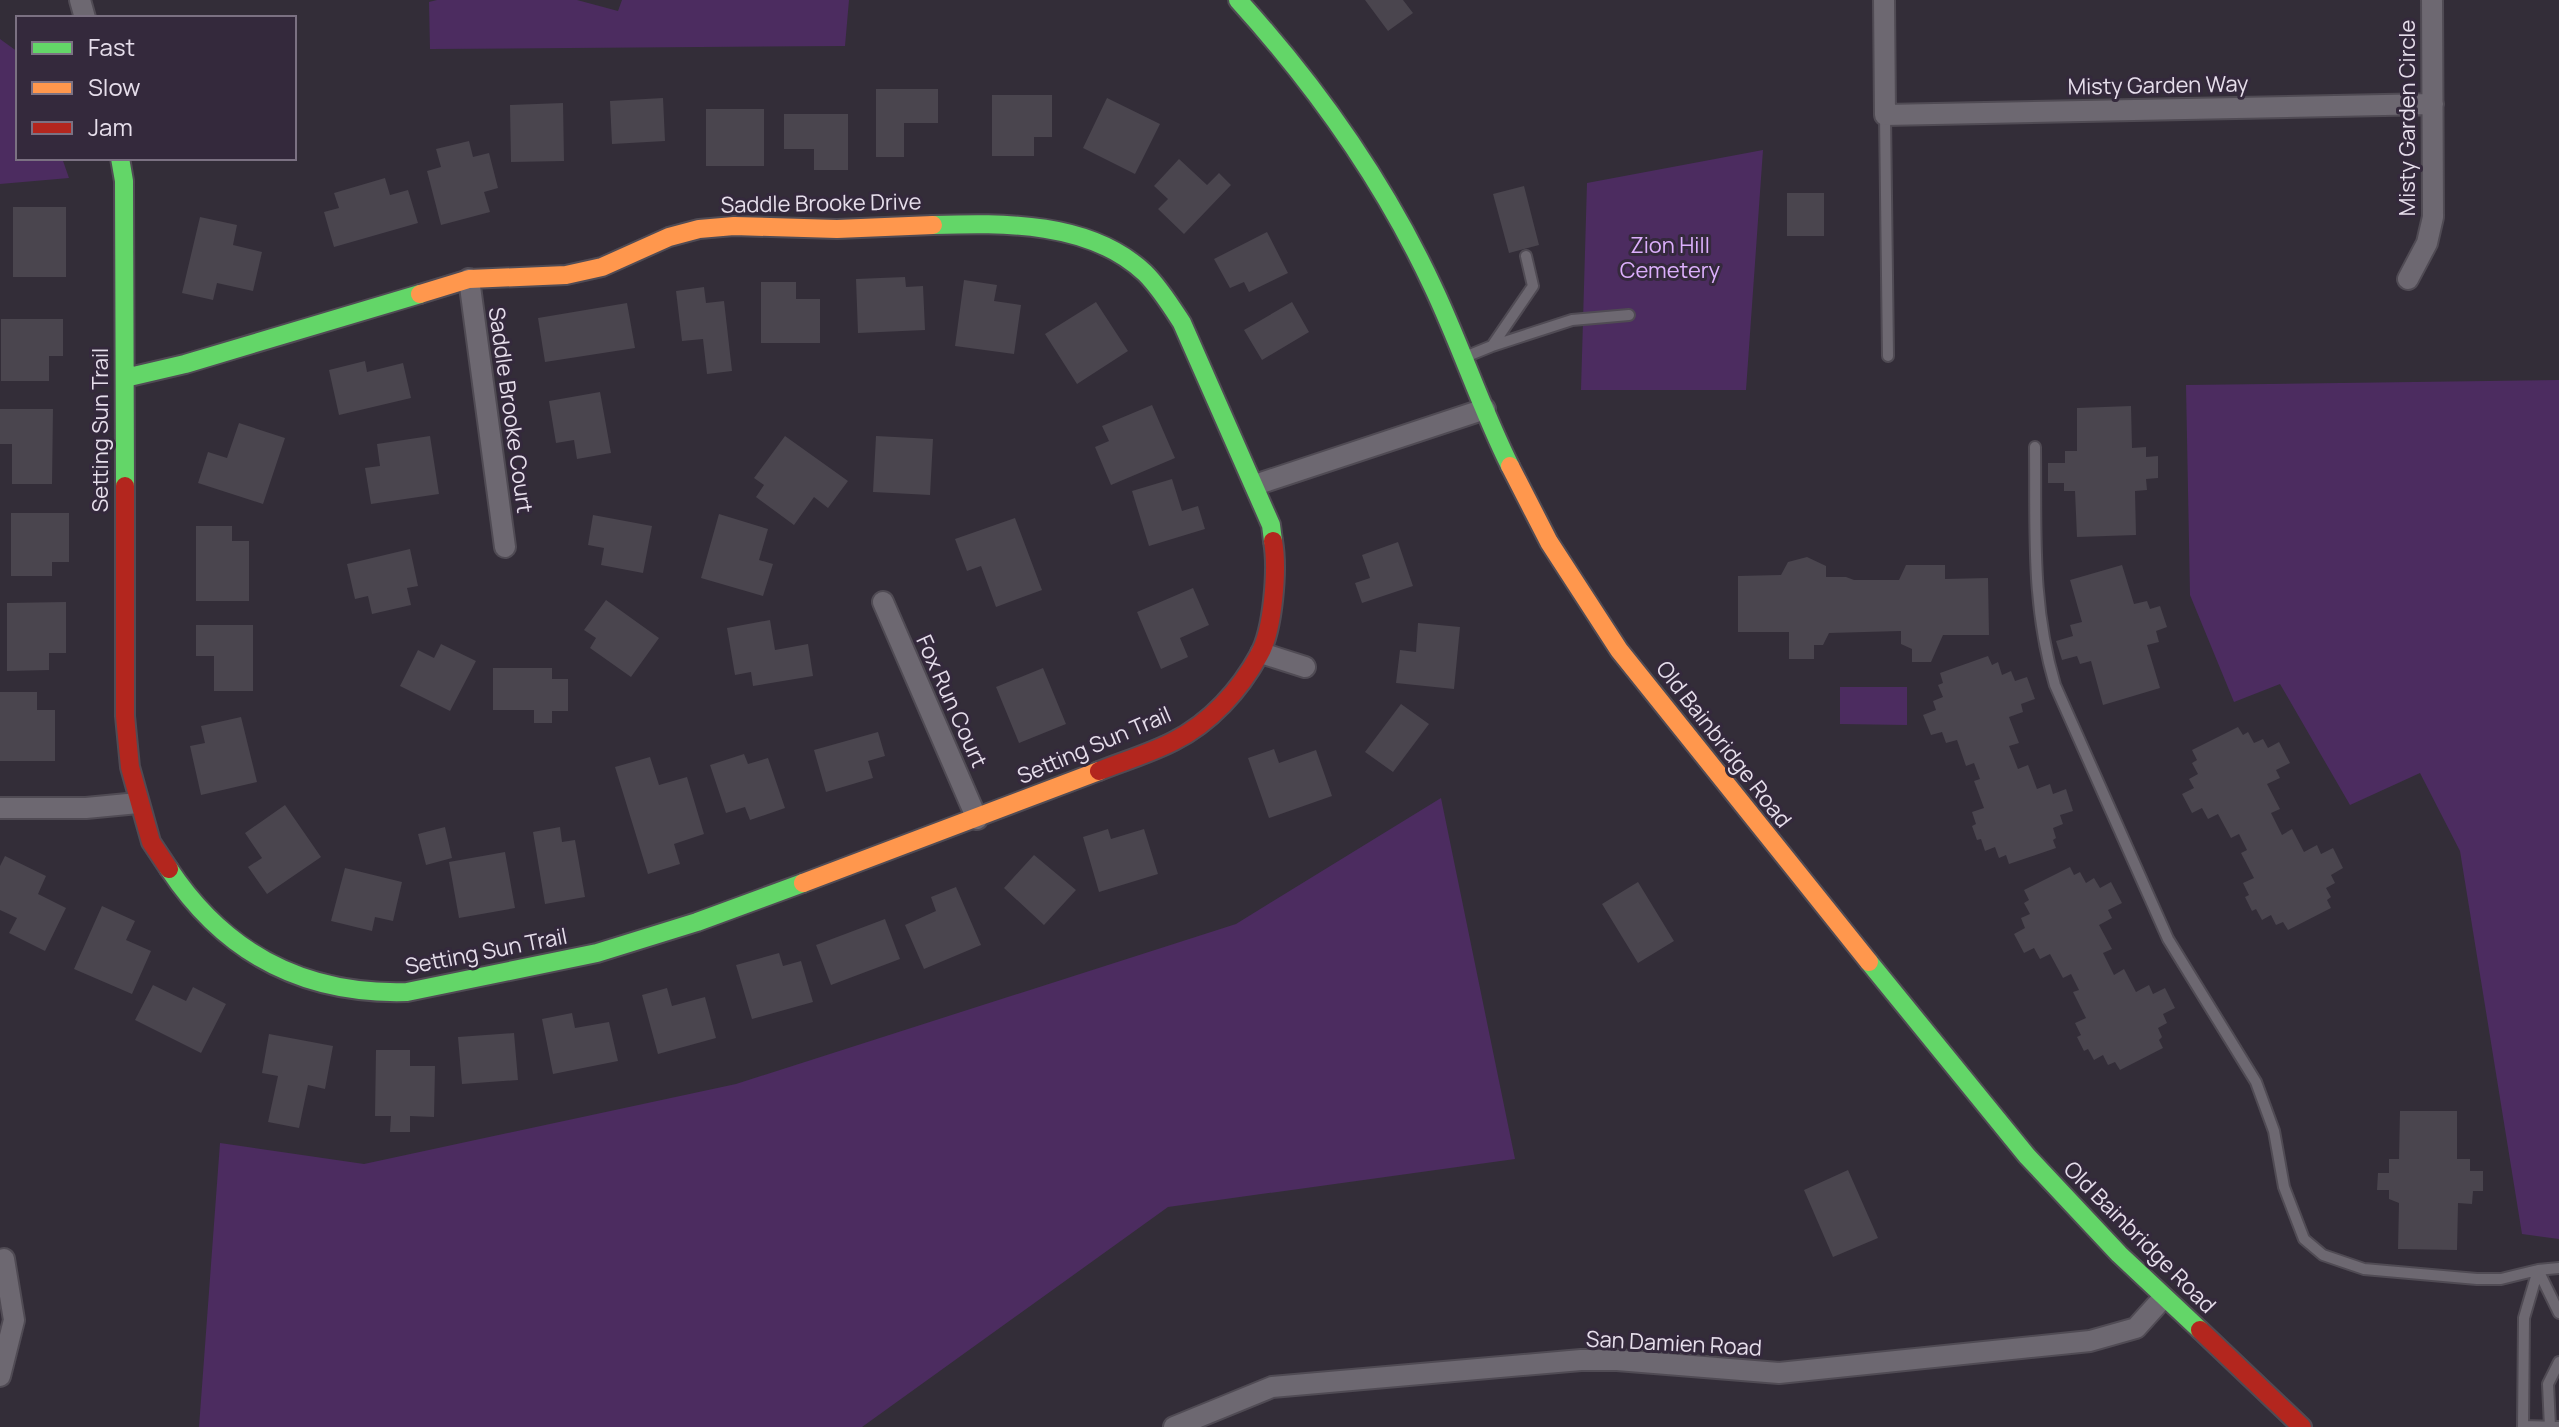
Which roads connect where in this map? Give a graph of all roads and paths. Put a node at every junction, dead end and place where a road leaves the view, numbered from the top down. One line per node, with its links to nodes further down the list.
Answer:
1 (1238, 0): 13 (street, Old Bainbridge Road)
2 (1884, 0): 5 (street)
3 (2432, 0): 4 (street, Misty Garden Circle)
4 (2433, 104): 5 (street, Misty Garden Way); 9 (street, Misty Garden Circle)
5 (1885, 115): 12 (lane)
6 (120, 160): 14 (street, Setting Sun Trail)
7 (1526, 256): 11 (lane)
8 (469, 279): 14 (street, Saddle Brooke Drive); 17 (street, Saddle Brooke Drive); 18 (street, Saddle Brooke Court)
9 (2408, 279)
10 (1629, 315): 11 (lane)
11 (1492, 346): 13 (lane)
12 (1888, 356)
13 (1463, 358): 15 (street, Old Bainbridge Road)
14 (125, 378): 22 (street, Setting Sun Trail)
15 (1485, 409): 17 (street); 28 (street, Old Bainbridge Road)
16 (2035, 447): 27 (lane)
17 (1255, 485): 20 (street, Setting Sun Trail)
18 (505, 547)
19 (883, 602): 24 (street, Fox Run Court)
20 (1261, 653): 21 (street); 24 (street, Setting Sun Trail)
21 (1305, 667)
22 (138, 803): 23 (street); 24 (street, Setting Sun Trail)
23 (0, 808)
24 (977, 819)
25 (4, 1259): 31 (street)
26 (2559, 1268): 27 (lane)
27 (2538, 1270): 29 (lane); 32 (lane)
28 (2163, 1298): 33 (street, San Damien Road); 34 (street, Old Bainbridge Road)
29 (2559, 1313)
30 (2559, 1362): 35 (lane)
31 (0, 1376)
32 (2523, 1426): 35 (lane)
33 (1174, 1427)
34 (2302, 1427)
35 (2550, 1427): 36 (lane)
36 (2559, 1427)

